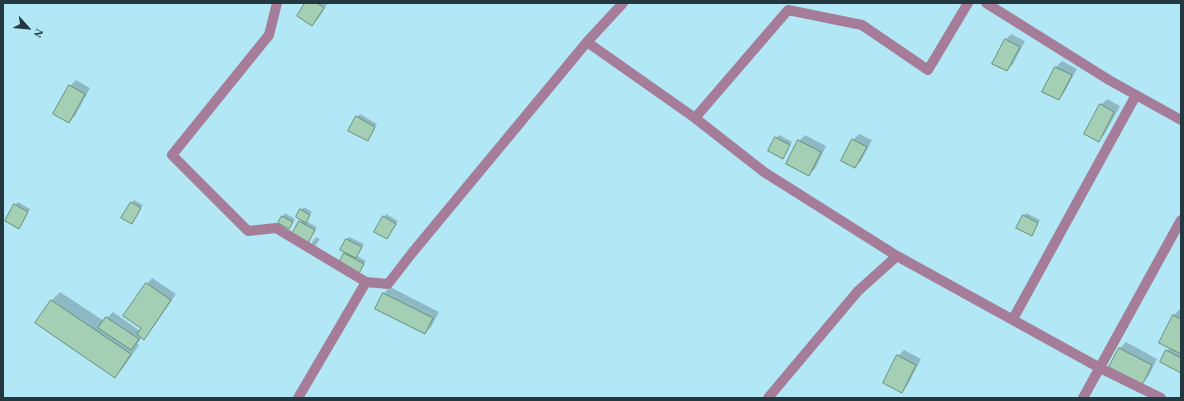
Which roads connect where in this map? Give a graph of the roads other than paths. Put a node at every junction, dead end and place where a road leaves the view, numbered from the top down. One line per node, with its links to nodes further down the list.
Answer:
1 (277, 3): 11 (street)
2 (623, 3): 5 (street)
3 (968, 3): 7 (street)
4 (986, 3): 6 (street)
5 (587, 42): 7 (street); 11 (street)
6 (1136, 94): 8 (street); 12 (street)
7 (695, 118): 10 (street)
8 (1181, 120)
9 (1181, 220): 13 (street)
10 (897, 256): 12 (street); 15 (street)
11 (366, 282): 14 (street)
12 (1013, 319): 13 (street)
13 (1100, 368): 16 (street); 17 (street)
14 (298, 398)
15 (768, 398)
16 (1083, 398)
17 (1161, 398)

